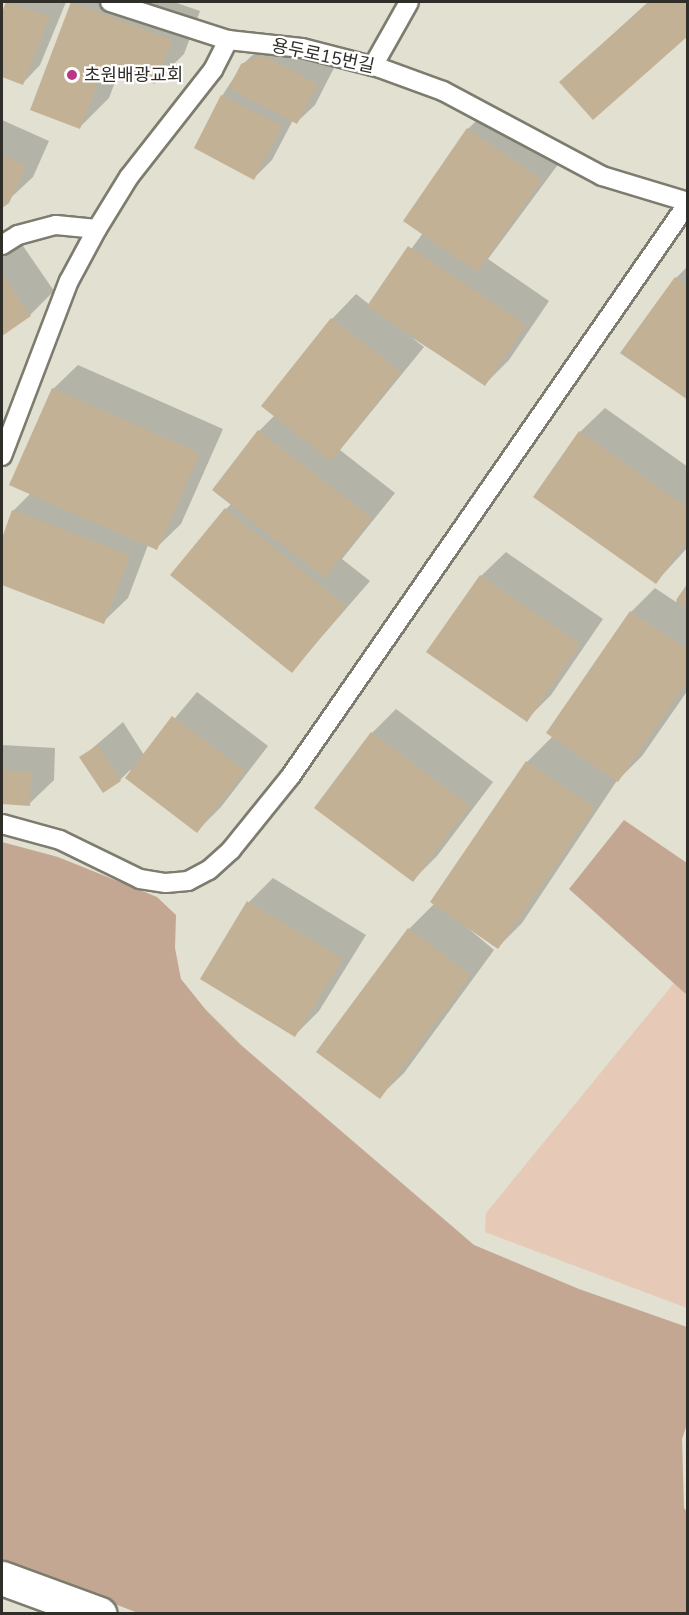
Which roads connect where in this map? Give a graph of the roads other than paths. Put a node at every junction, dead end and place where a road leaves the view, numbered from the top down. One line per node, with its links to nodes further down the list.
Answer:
1 (110, 2): 3 (lane, 용두로15번길)
2 (409, 2): 4 (lane)
3 (228, 40): 4 (lane, 용두로15번길); 6 (lane)
4 (373, 66): 5 (lane, 용두로15번길)
5 (687, 203): 9 (lane)
6 (97, 229): 7 (lane); 8 (lane)
7 (2, 245)
8 (2, 456)
9 (2, 824)
10 (2, 1578): 11 (street)
11 (100, 1614)

